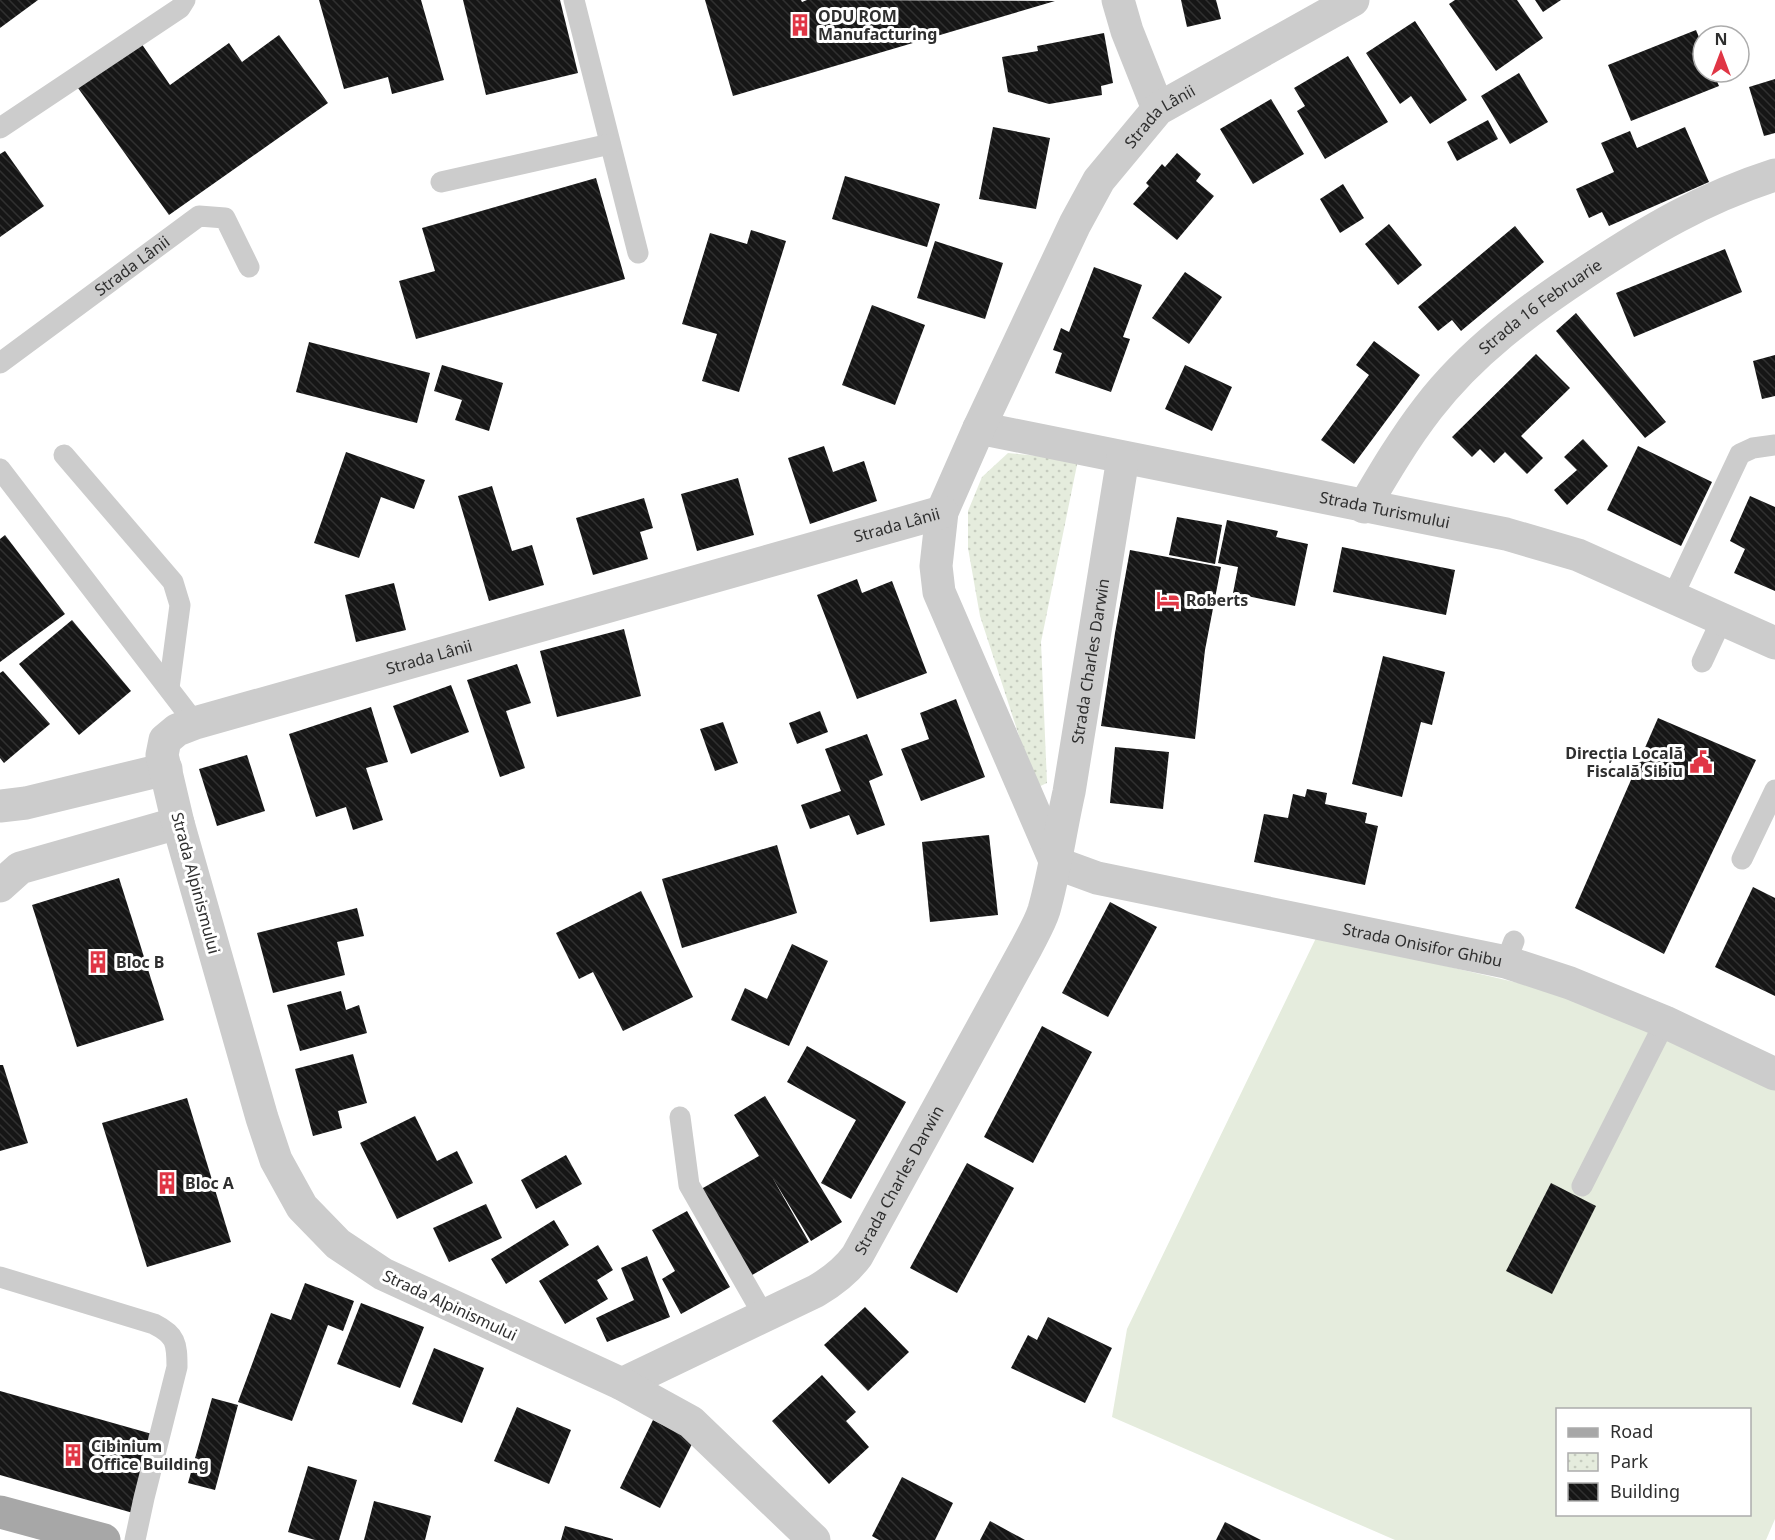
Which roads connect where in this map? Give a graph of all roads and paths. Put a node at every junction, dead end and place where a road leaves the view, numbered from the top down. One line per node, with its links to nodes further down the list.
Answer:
1 (185, 0): 6 (lane)
2 (574, 0): 7 (lane)
3 (1118, 0): 5 (street)
4 (1353, 0): 5 (street, Strada Lânii)
5 (1158, 109): 13 (street, Strada Lânii)
6 (0, 128)
7 (610, 144): 9 (lane); 10 (lane)
8 (1775, 175): 18 (street, Strada 16 Februarie)
9 (441, 182)
10 (638, 253)
11 (249, 267): 12 (lane, Strada Lânii)
12 (0, 363)
13 (979, 428): 16 (street, Strada Turismului); 19 (street, Strada Lânii)
14 (1775, 445): 20 (lane)
15 (64, 455): 24 (lane)
16 (1123, 458): 18 (street, Strada Turismului); 32 (street, Strada Charles Darwin)
17 (0, 469): 24 (lane)
18 (1364, 507): 20 (street, Strada Turismului)
19 (942, 512): 25 (street, Strada Lânii); 32 (street)
20 (1673, 596): 21 (street, Strada Turismului)
21 (1722, 619): 22 (street, Strada Turismului); 23 (lane)
22 (1775, 643)
23 (1702, 662)
24 (169, 688): 25 (lane)
25 (195, 723): 26 (street, Strada Lânii)
26 (164, 762): 28 (street); 29 (street, Strada Alpinismului)
27 (1775, 790): 30 (lane)
28 (0, 806)
29 (178, 823): 33 (street); 40 (street, Strada Alpinismului)
30 (1767, 827): 31 (lane)
31 (1742, 860)
32 (1056, 862): 34 (street, Strada Onisifor Ghibu); 39 (street, Strada Charles Darwin)
33 (0, 886)
34 (1665, 1022): 35 (street, Strada Onisifor Ghibu); 37 (lane)
35 (1775, 1074)
36 (680, 1117): 39 (lane)
37 (1582, 1186)
38 (0, 1277): 43 (lane)
39 (764, 1316): 40 (street, Strada Charles Darwin)
40 (622, 1384): 44 (street, Strada Alpinismului)
41 (0, 1512): 42 (main road)
42 (104, 1540)
43 (135, 1540)
44 (814, 1540)

